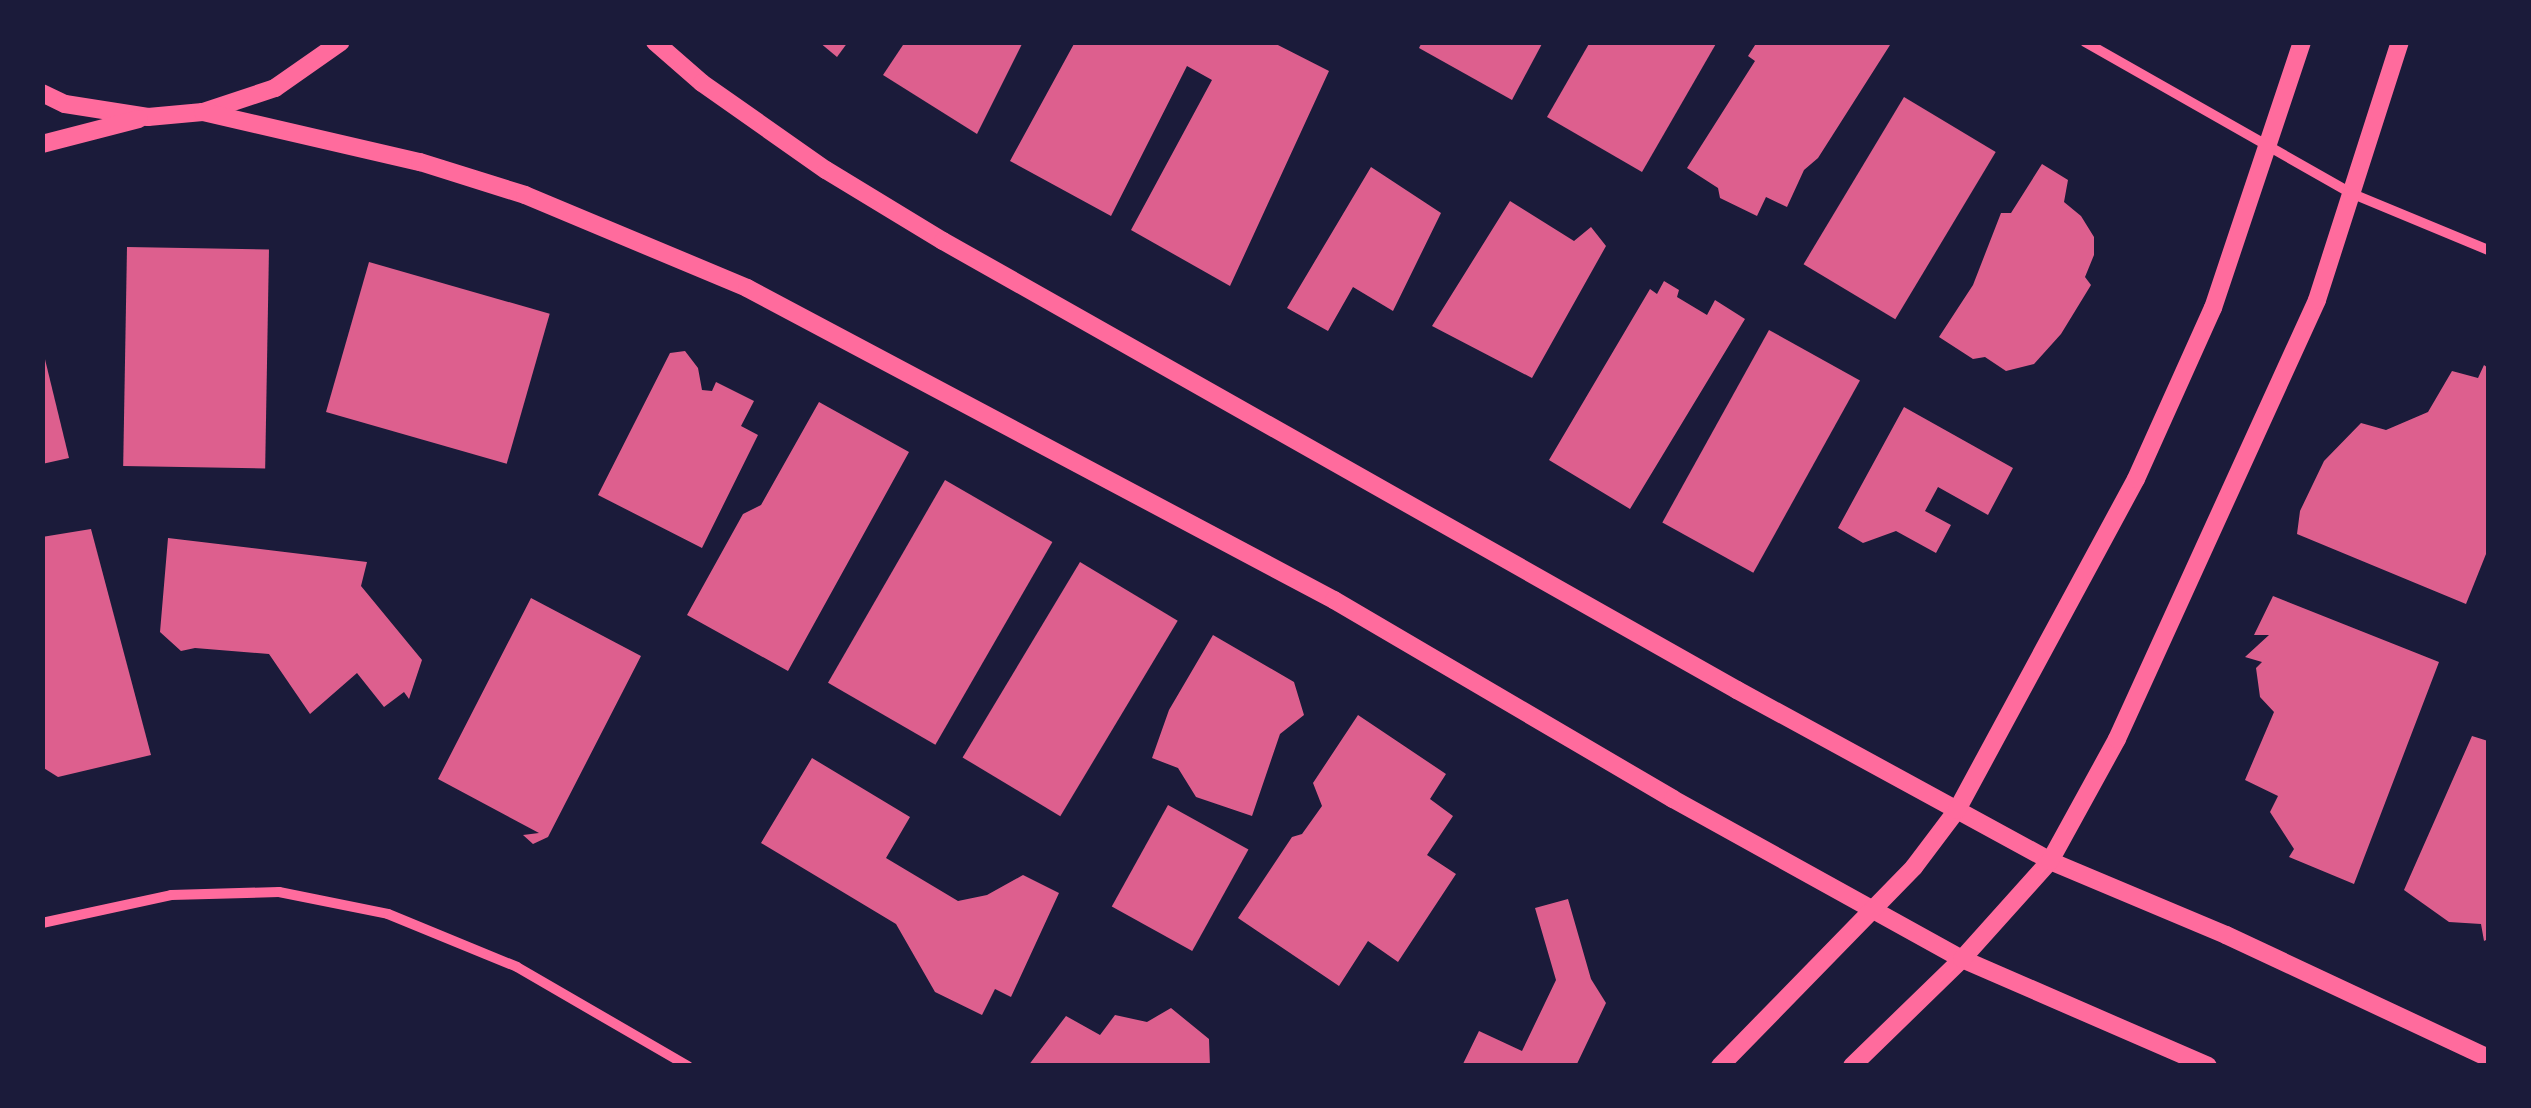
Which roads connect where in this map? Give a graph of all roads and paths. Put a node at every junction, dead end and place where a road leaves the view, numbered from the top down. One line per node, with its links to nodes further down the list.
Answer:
1 (341, 42): 7 (street)
2 (655, 42): 13 (street)
3 (2085, 42): 10 (street)
4 (2302, 42): 10 (street)
5 (2400, 42): 11 (street)
6 (42, 93): 8 (street)
7 (203, 112): 8 (street); 15 (street)
8 (148, 117): 9 (street)
9 (42, 144)
10 (2268, 150): 11 (street); 13 (street)
11 (2353, 194): 12 (street); 14 (street)
12 (2488, 250)
13 (1956, 810): 14 (street); 15 (street)
14 (2050, 861): 17 (street); 18 (street)
15 (1873, 910): 17 (street); 21 (street)
16 (42, 923): 19 (street)
17 (1962, 959): 22 (street); 23 (street)
18 (2488, 1058)
19 (674, 1062): 20 (street)
20 (688, 1066)
21 (1720, 1066)
22 (1852, 1066)
23 (2208, 1066)

